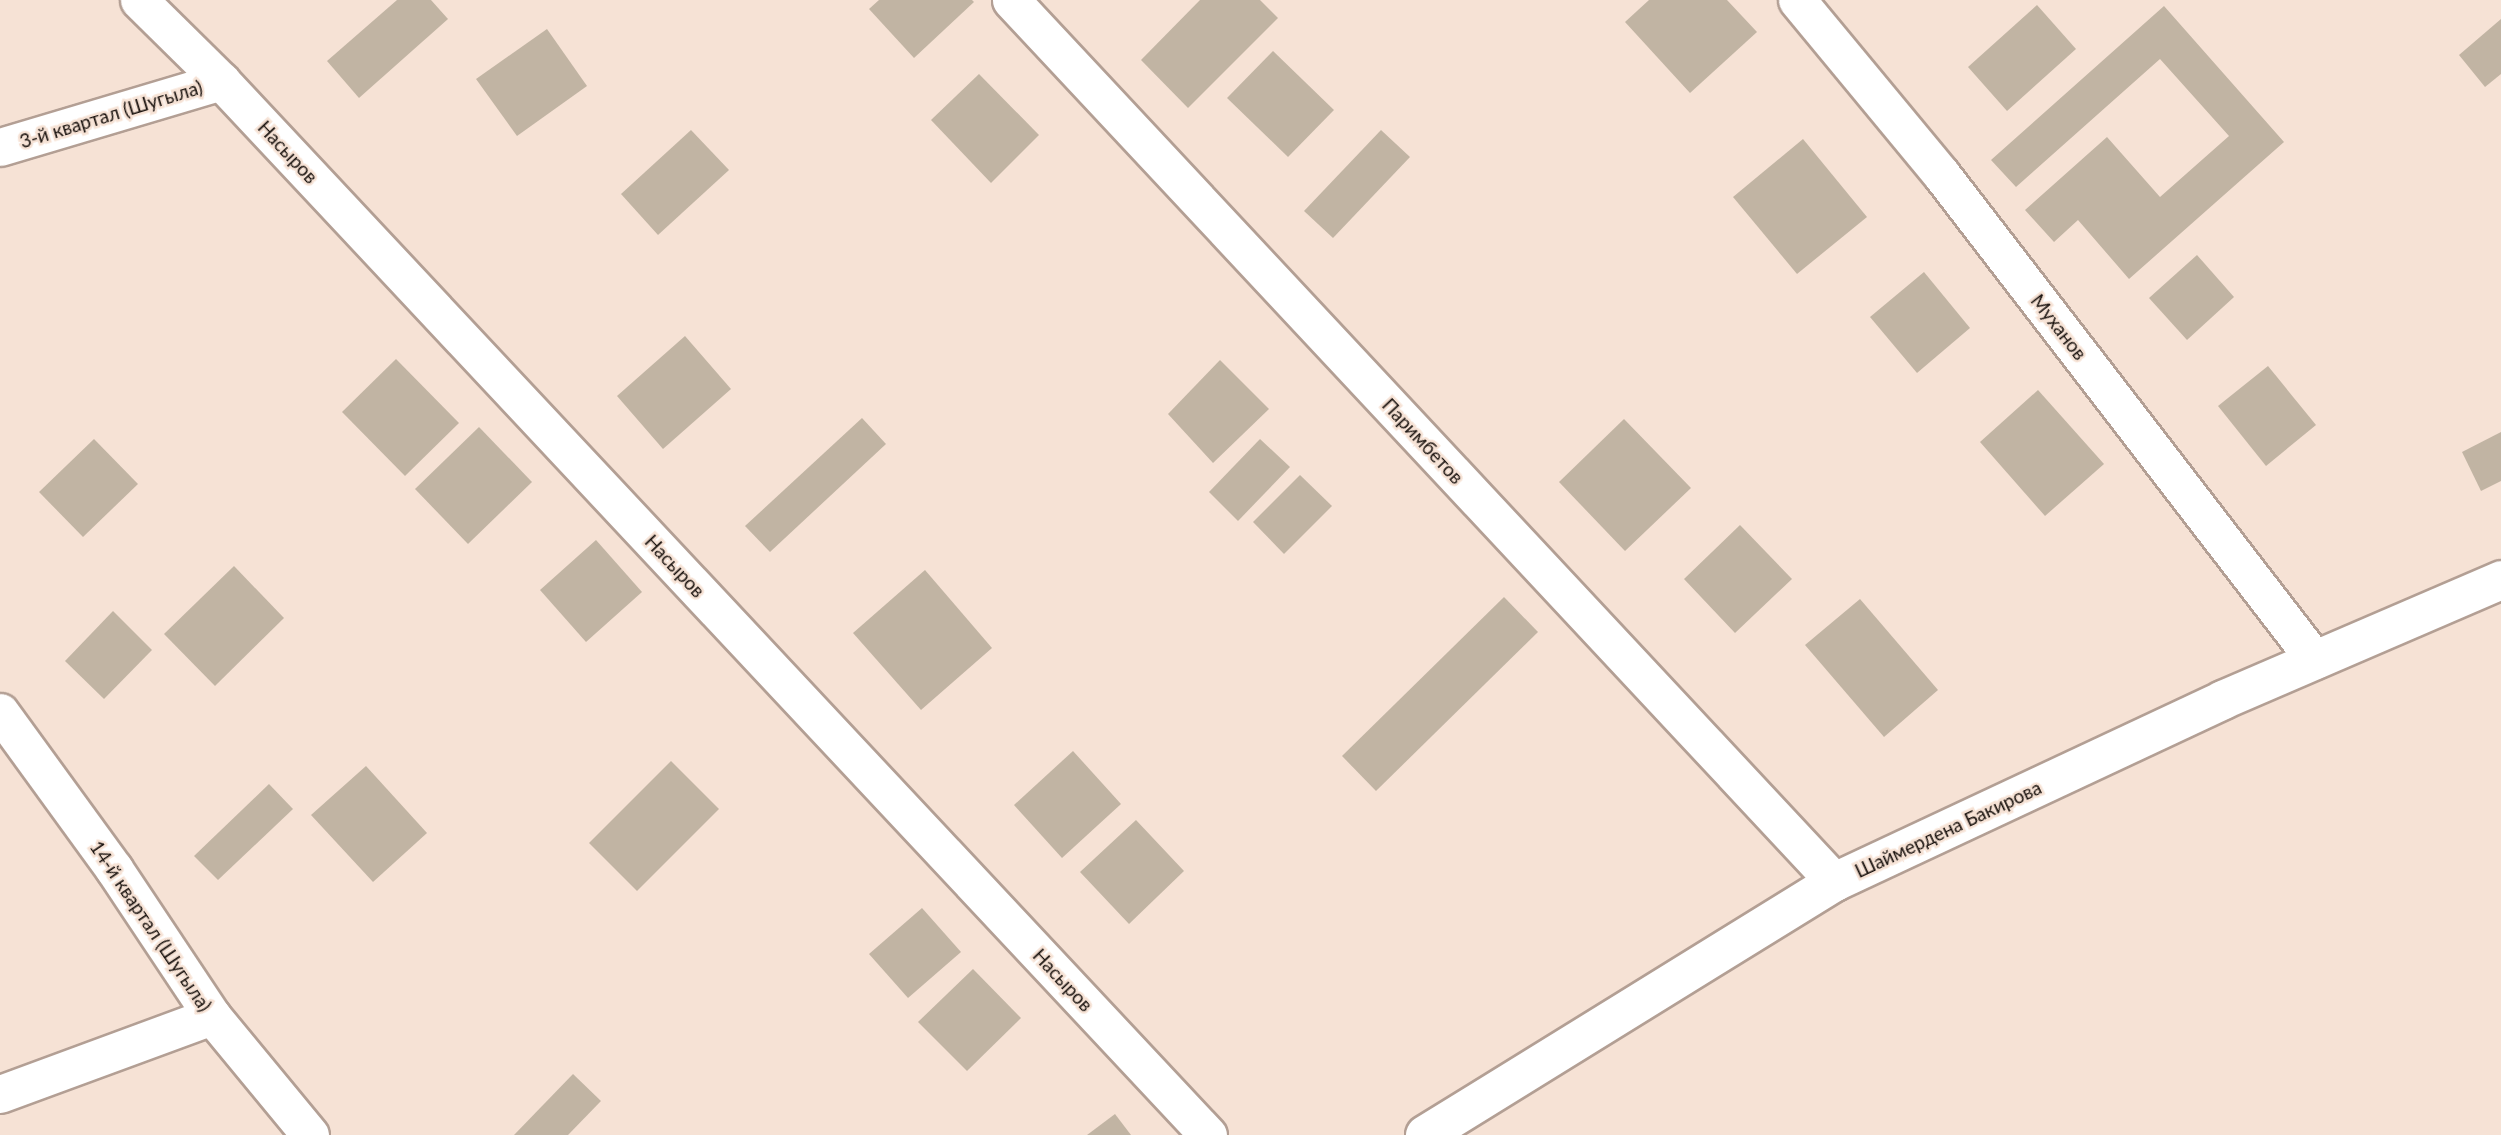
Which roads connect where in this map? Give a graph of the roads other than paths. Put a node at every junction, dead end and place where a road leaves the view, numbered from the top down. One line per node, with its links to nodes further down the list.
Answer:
1 (139, 0): 4 (street, Насыров)
2 (1011, 0): 9 (street, Паримбетов)
3 (1797, 0): 7 (street, Муханов)
4 (221, 80): 5 (street, 3-й квартал (Шугыла)); 13 (street, Насыров)
5 (0, 147)
6 (2501, 580): 7 (street, Шаймердена Бакирова)
7 (2315, 660): 9 (street, Шаймердена Бакирова)
8 (0, 712): 10 (street, 14-й квартал (Шугыла))
9 (1835, 882): 14 (street, Шаймердена Бакирова)
10 (212, 1016): 11 (street); 12 (street, 14-й квартал (Шугыла))
11 (0, 1094)
12 (310, 1135)
13 (1208, 1135)
14 (1425, 1135)

